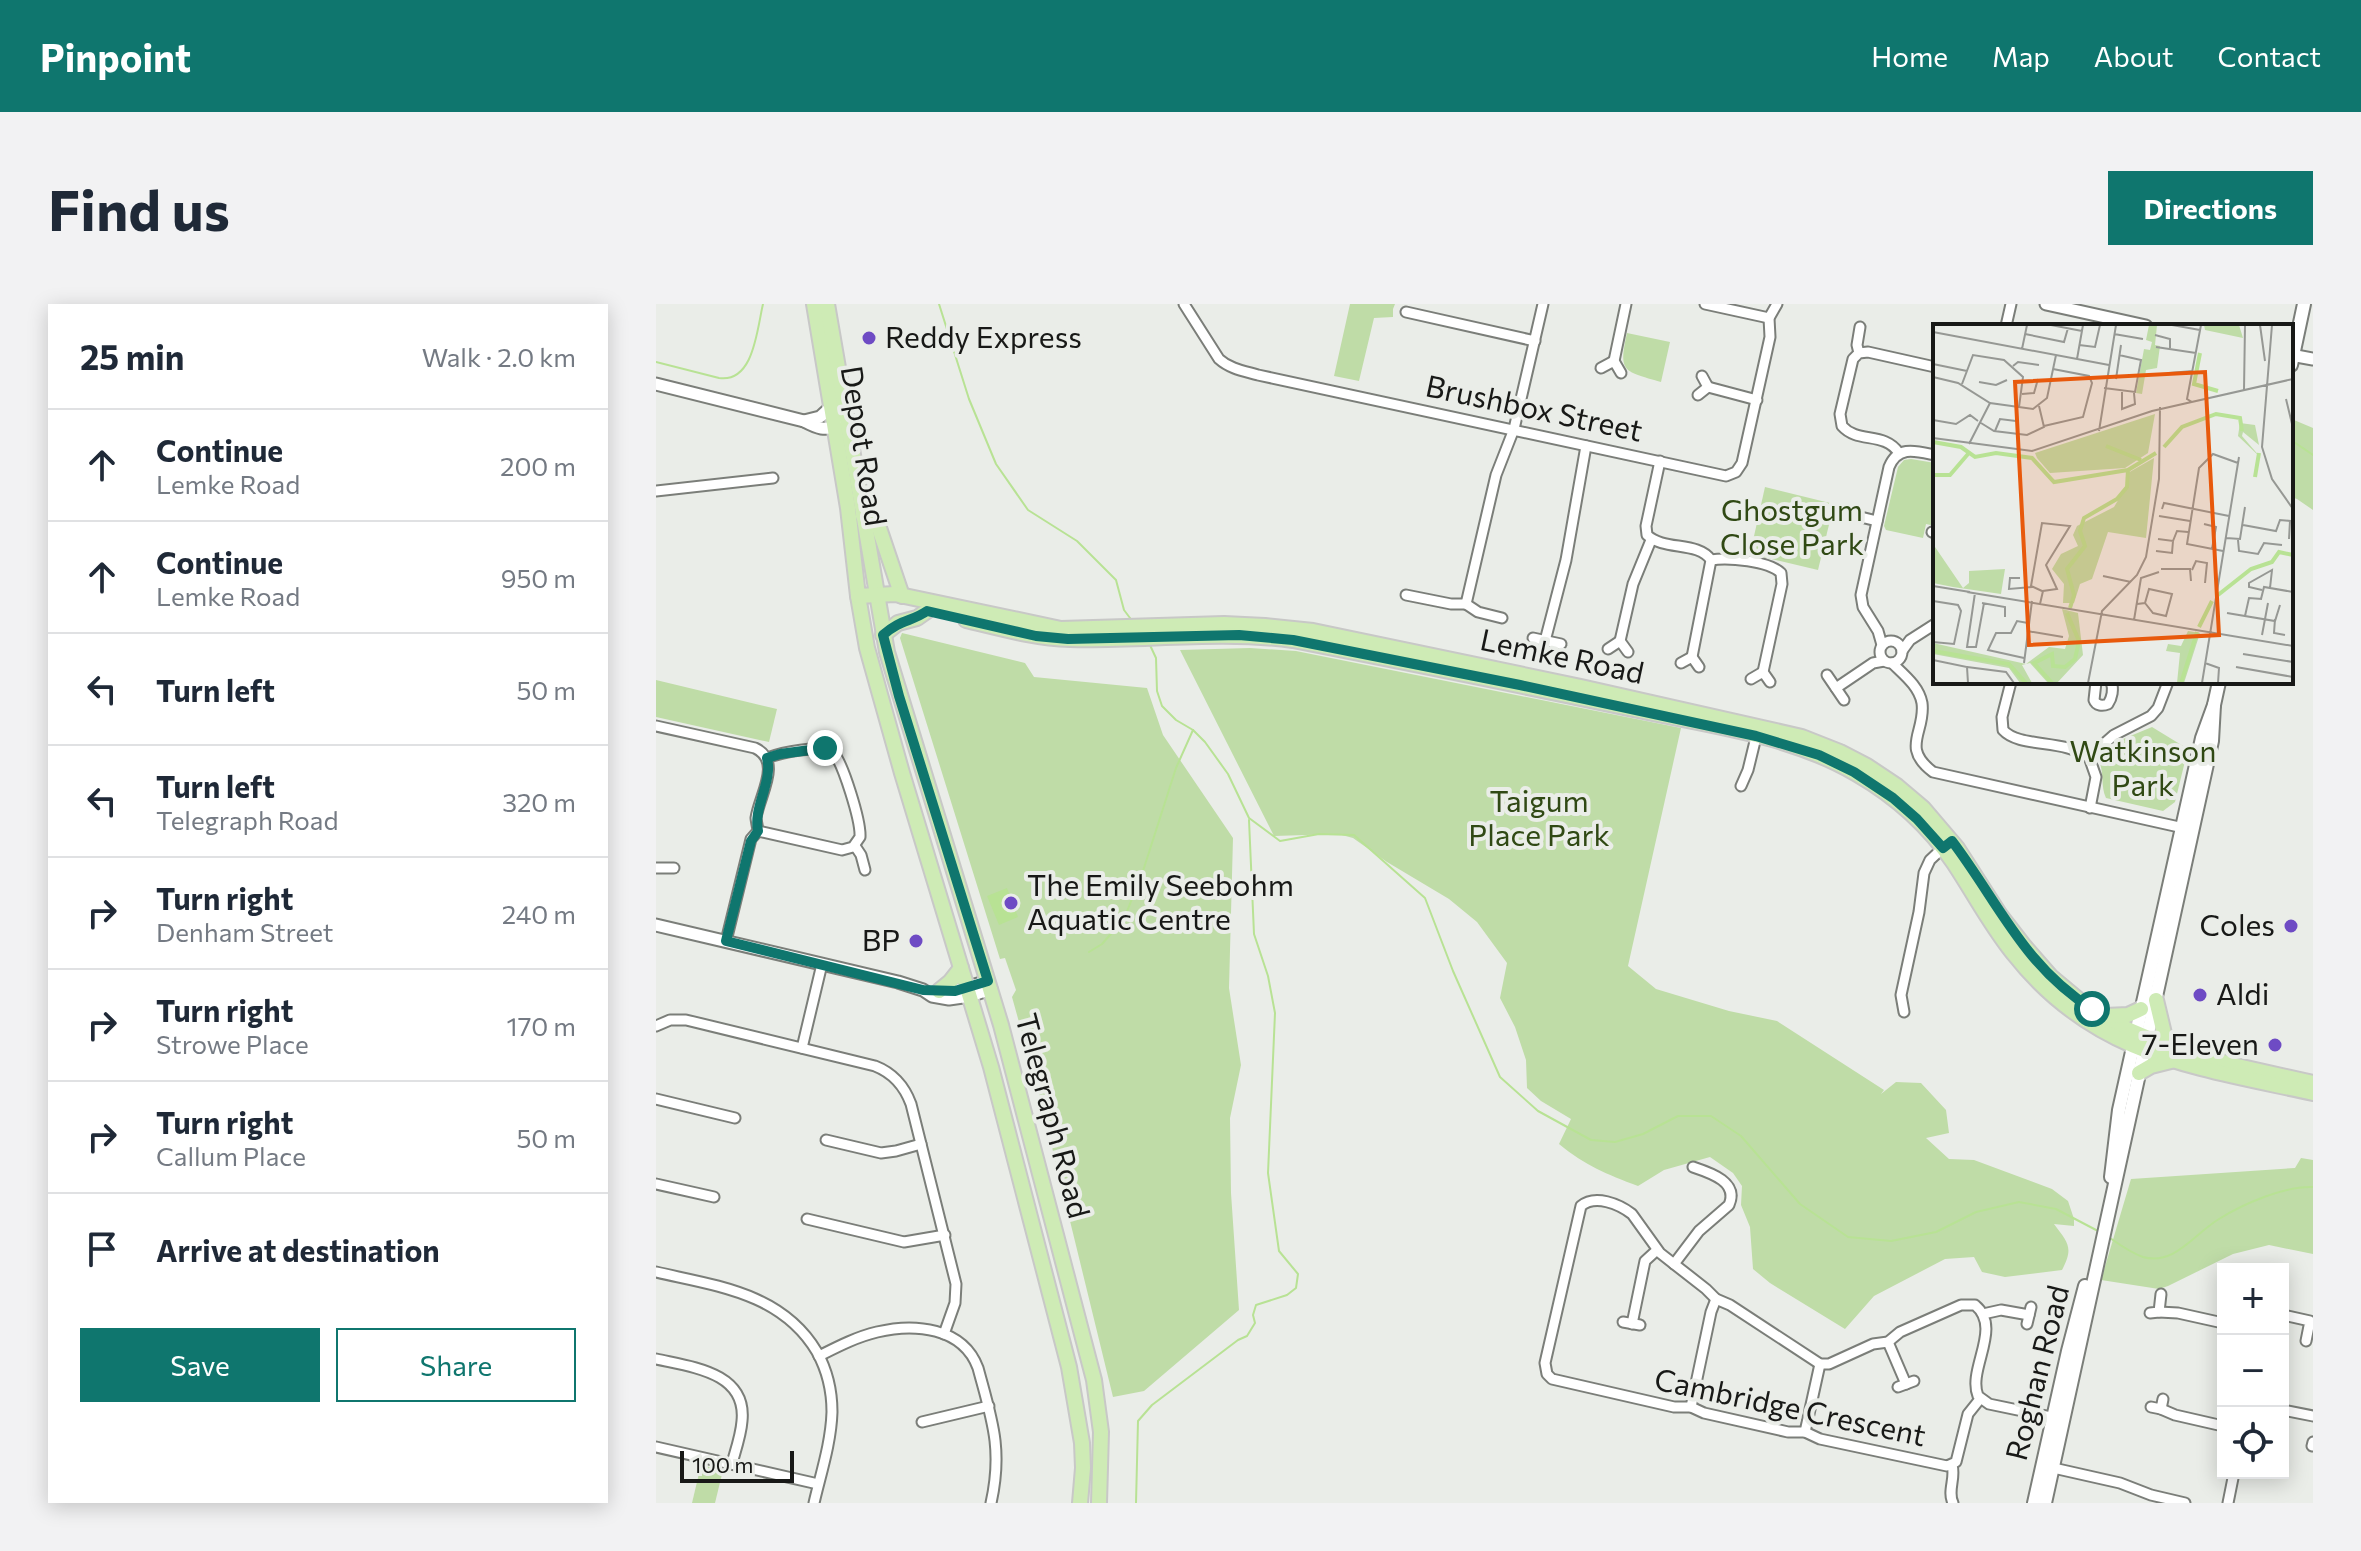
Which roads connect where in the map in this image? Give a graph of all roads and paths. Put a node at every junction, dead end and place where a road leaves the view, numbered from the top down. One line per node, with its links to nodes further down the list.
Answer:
1 (814, 304): 30 (main road, Depot Road)
2 (827, 304): 30 (main road, Depot Road)
3 (1184, 304): 33 (street, Brushbox Street)
4 (1543, 304): 16 (street)
5 (1626, 304): 21 (street)
6 (1705, 304): 12 (street)
7 (1777, 304): 12 (street)
8 (2011, 304): 13 (street)
9 (2046, 304): 14 (street)
10 (2304, 304): 18 (main road)
11 (1406, 312): 16 (street)
12 (1769, 318): 29 (street)
13 (2006, 324)
14 (2137, 324)
15 (1860, 327): 17 (street)
16 (1535, 341): 33 (street)
17 (1859, 353): 22 (street); 35 (street)
18 (2293, 354)
19 (2293, 358): 20 (street)
20 (2313, 359)
21 (1614, 361): 23 (street); 24 (street)
22 (1933, 367)
23 (1601, 368)
24 (1621, 373)
25 (1702, 376): 27 (street)
26 (656, 384): 31 (street)
27 (1708, 387): 28 (street); 29 (street)
28 (1698, 395)
29 (1757, 400): 37 (street, Brushbox Street)
30 (837, 401): 31 (street); 32 (main road, Depot Road); 41 (main road, Depot Road)
31 (804, 421): 32 (street)
32 (835, 427): 48 (main road, Depot Road)
33 (1514, 429): 34 (street, Brushbox Street); 49 (street)
34 (1586, 446): 37 (street, Brushbox Street); 56 (street)
35 (1899, 453): 36 (street); 42 (street)
36 (1933, 455)
37 (1660, 461): 43 (street)
38 (773, 478): 39 (street)
39 (656, 491)
40 (1840, 512): 42 (street)
41 (863, 516): 46 (main road); 47 (main road, Telegraph Road)
42 (1877, 521): 61 (street)
43 (1651, 540): 44 (street); 57 (street)
44 (1711, 560): 62 (street); 65 (street)
45 (1406, 595): 49 (street)
46 (902, 596): 47 (main road, Lemke Road); 53 (main road, Lemke Road)
47 (877, 599): 48 (main road, Lemke Road); 50 (main road, Lemke Road); 54 (main road, Telegraph Road)
48 (859, 600): 92 (main road, Telegraph Road)
49 (1466, 604): 51 (street)
50 (927, 611): 53 (main road, Lemke Road); 54 (main road)
51 (1502, 618)
52 (1933, 619): 61 (street)
53 (1091, 634): 77 (main road, Lemke Road)
54 (883, 635): 93 (main road, Telegraph Road)
55 (1533, 638): 56 (street)
56 (1545, 641): 58 (street)
57 (1620, 641): 59 (street); 60 (street)
58 (1561, 644)
59 (1608, 649)
60 (1628, 652)
61 (1891, 652): 74 (street); 81 (street)
62 (1692, 657): 63 (street); 64 (street)
63 (1681, 663)
64 (1699, 667)
65 (1763, 672): 67 (street); 68 (street)
66 (1827, 675): 74 (street)
67 (1751, 679)
68 (1770, 682)
69 (2010, 684): 78 (street)
70 (2096, 684): 71 (street)
71 (2112, 684)
72 (2167, 684): 78 (street)
73 (2219, 684): 82 (main road, Roghan Road)
74 (1836, 688): 75 (street)
75 (1844, 700)
76 (656, 726): 79 (street)
77 (1758, 731): 80 (street); 84 (main road, Lemke Road)
78 (2089, 757): 81 (street)
79 (767, 758): 83 (street); 85 (street)
80 (1741, 786)
81 (2090, 808): 82 (street)
82 (2186, 829): 97 (main road, Roghan Road); 98 (main road, Roghan Road)
83 (758, 831): 85 (street); 90 (street)
84 (1947, 844): 99 (street); 100 (main road, Lemke Road); 102 (main road, Lemke Road)
85 (855, 846): 88 (street)
86 (656, 868): 87 (street)
87 (674, 868)
88 (869, 873)
89 (656, 925): 90 (street)
90 (726, 941): 91 (street)
91 (822, 964): 94 (street); 103 (street)
92 (961, 968): 95 (main road); 96 (main road, Telegraph Road)
93 (990, 985): 96 (street); 155 (main road, Telegraph Road)
94 (923, 990): 95 (street); 96 (street)
95 (939, 991): 96 (street)
96 (969, 992): 154 (main road, Telegraph Road)
97 (2156, 1000): 102 (main road, Roghan Road); 104 (main road)
98 (2141, 1009): 100 (main road); 102 (main road, Roghan Road)
99 (1904, 1012)
100 (2104, 1016): 102 (main road, Lemke Road)
101 (656, 1026): 103 (street)
102 (2140, 1043): 104 (main road); 105 (main road, Roghan Road); 115 (main road, Roghan Road)
103 (802, 1048): 111 (street)
104 (2169, 1054): 105 (main road); 106 (main road); 107 (main road)
105 (2139, 1073): 115 (main road, Roghan Road)
106 (2313, 1083)
107 (2313, 1093)
108 (656, 1099): 109 (street)
109 (735, 1118)
110 (826, 1140): 111 (street)
111 (921, 1144): 117 (street)
112 (1693, 1167): 119 (street)
113 (656, 1184): 114 (street)
114 (714, 1197)
115 (2110, 1204): 141 (main road, Roghan Road)
116 (807, 1219): 117 (street)
117 (945, 1235): 128 (street)
118 (1657, 1250): 119 (street, Cambridge Crescent); 127 (street); 138 (street, Cambridge Crescent)
119 (1674, 1264): 122 (street, Cambridge Crescent)
120 (656, 1272): 131 (street)
121 (2161, 1294): 126 (street)
122 (1716, 1299): 133 (street, Cambridge Crescent); 138 (street)
123 (1983, 1314): 124 (street); 130 (street, Cambridge Crescent); 135 (street, Cambridge Crescent)
124 (2029, 1315)
125 (2289, 1316): 129 (street)
126 (2217, 1322)
127 (1632, 1324)
128 (944, 1334): 131 (street); 137 (street)
129 (2306, 1341)
130 (1888, 1342): 133 (street, Cambridge Crescent); 134 (street)
131 (819, 1356): 150 (street)
132 (656, 1359): 146 (street)
133 (1820, 1364): 144 (street)
134 (1906, 1384)
135 (1980, 1399): 141 (street); 147 (street, Cambridge Crescent)
136 (2158, 1405): 143 (street)
137 (989, 1406): 142 (street); 153 (street)
138 (1691, 1407): 144 (street, Cambridge Crescent)
139 (2289, 1411): 140 (street)
140 (2313, 1416)
141 (2058, 1419): 148 (main road, Roghan Road)
142 (922, 1422)
143 (2217, 1425)
144 (1805, 1432): 147 (street, Cambridge Crescent)
145 (656, 1447): 146 (street)
146 (732, 1463): 150 (street)
147 (1952, 1465): 156 (street)
148 (2047, 1467): 151 (street); 157 (main road, Roghan Road); 158 (main road, Roghan Road)
149 (2233, 1479): 160 (street)
150 (818, 1484): 152 (street)
151 (2174, 1502): 159 (street)
152 (814, 1503)
153 (991, 1503)
154 (1080, 1503)
155 (1099, 1503)
156 (1953, 1503)
157 (2034, 1503)
158 (2045, 1503)
159 (2185, 1503)
160 (2228, 1503)

